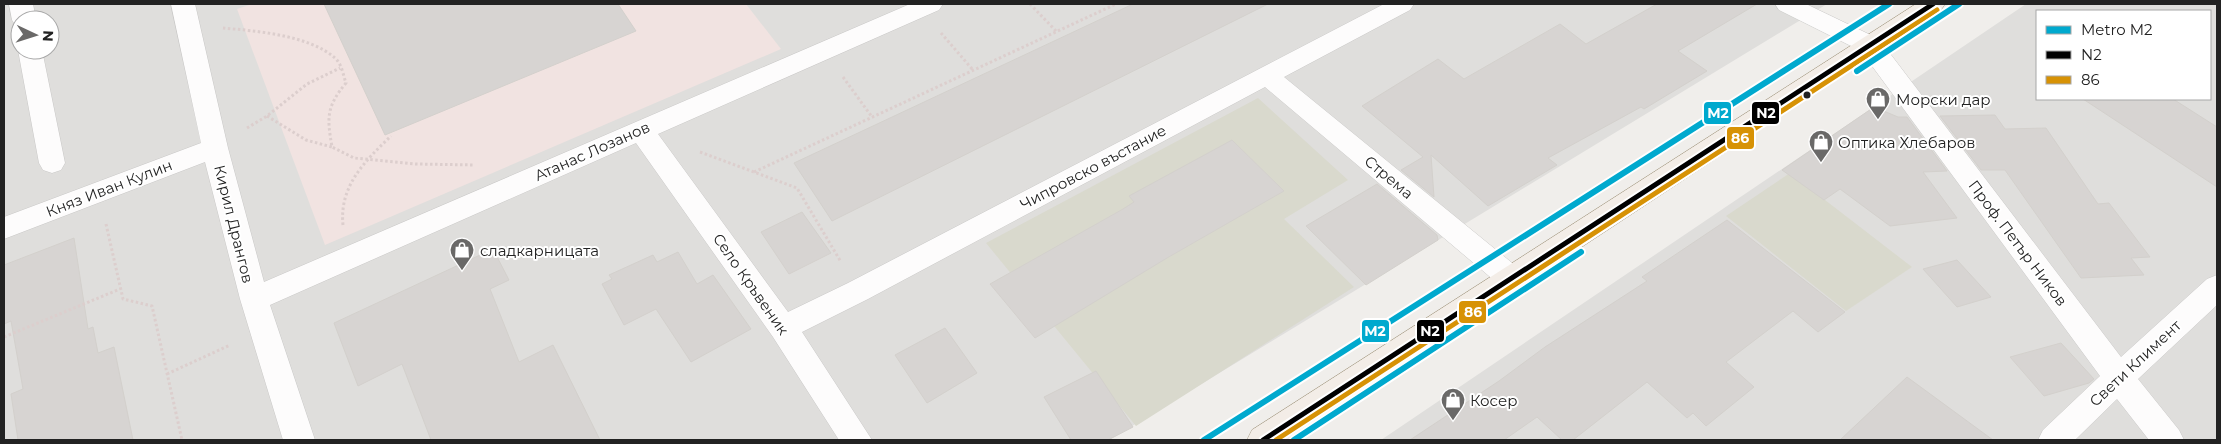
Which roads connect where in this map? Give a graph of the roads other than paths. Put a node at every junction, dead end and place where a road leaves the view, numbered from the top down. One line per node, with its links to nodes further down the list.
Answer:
1 (1402, 4): 8 (street, Чипровско въстание)
2 (1787, 4): 6 (street)
3 (1933, 4): 6 (main road)
4 (925, 6): 9 (street, Атанас Лозанов)
5 (185, 15): 10 (street, Кирил Дрангов)
6 (1870, 44): 13 (main road); 17 (street, Проф. Петър Ников)
7 (32, 60): 11 (street)
8 (1267, 76): 13 (street, Стрема); 16 (street, Чипровско въстание)
9 (641, 130): 15 (street, Атанас Лозанов); 16 (street, Село Кръвеник)
10 (215, 148): 12 (street, Княз Иван Кулин); 15 (street, Кирил Дрангов)
11 (52, 163)
12 (4, 228)
13 (1512, 279): 20 (main road)
14 (2217, 287): 17 (street, Свети Климент)
15 (254, 299): 18 (street, Кирил Дрангов)
16 (783, 328): 19 (street, Село Кръвеник)
17 (2119, 378): 21 (street, Свети Климент); 22 (street, Проф. Петър Ников)
18 (299, 440)
19 (856, 440)
20 (1263, 440)
21 (2054, 440)
22 (2168, 440)

